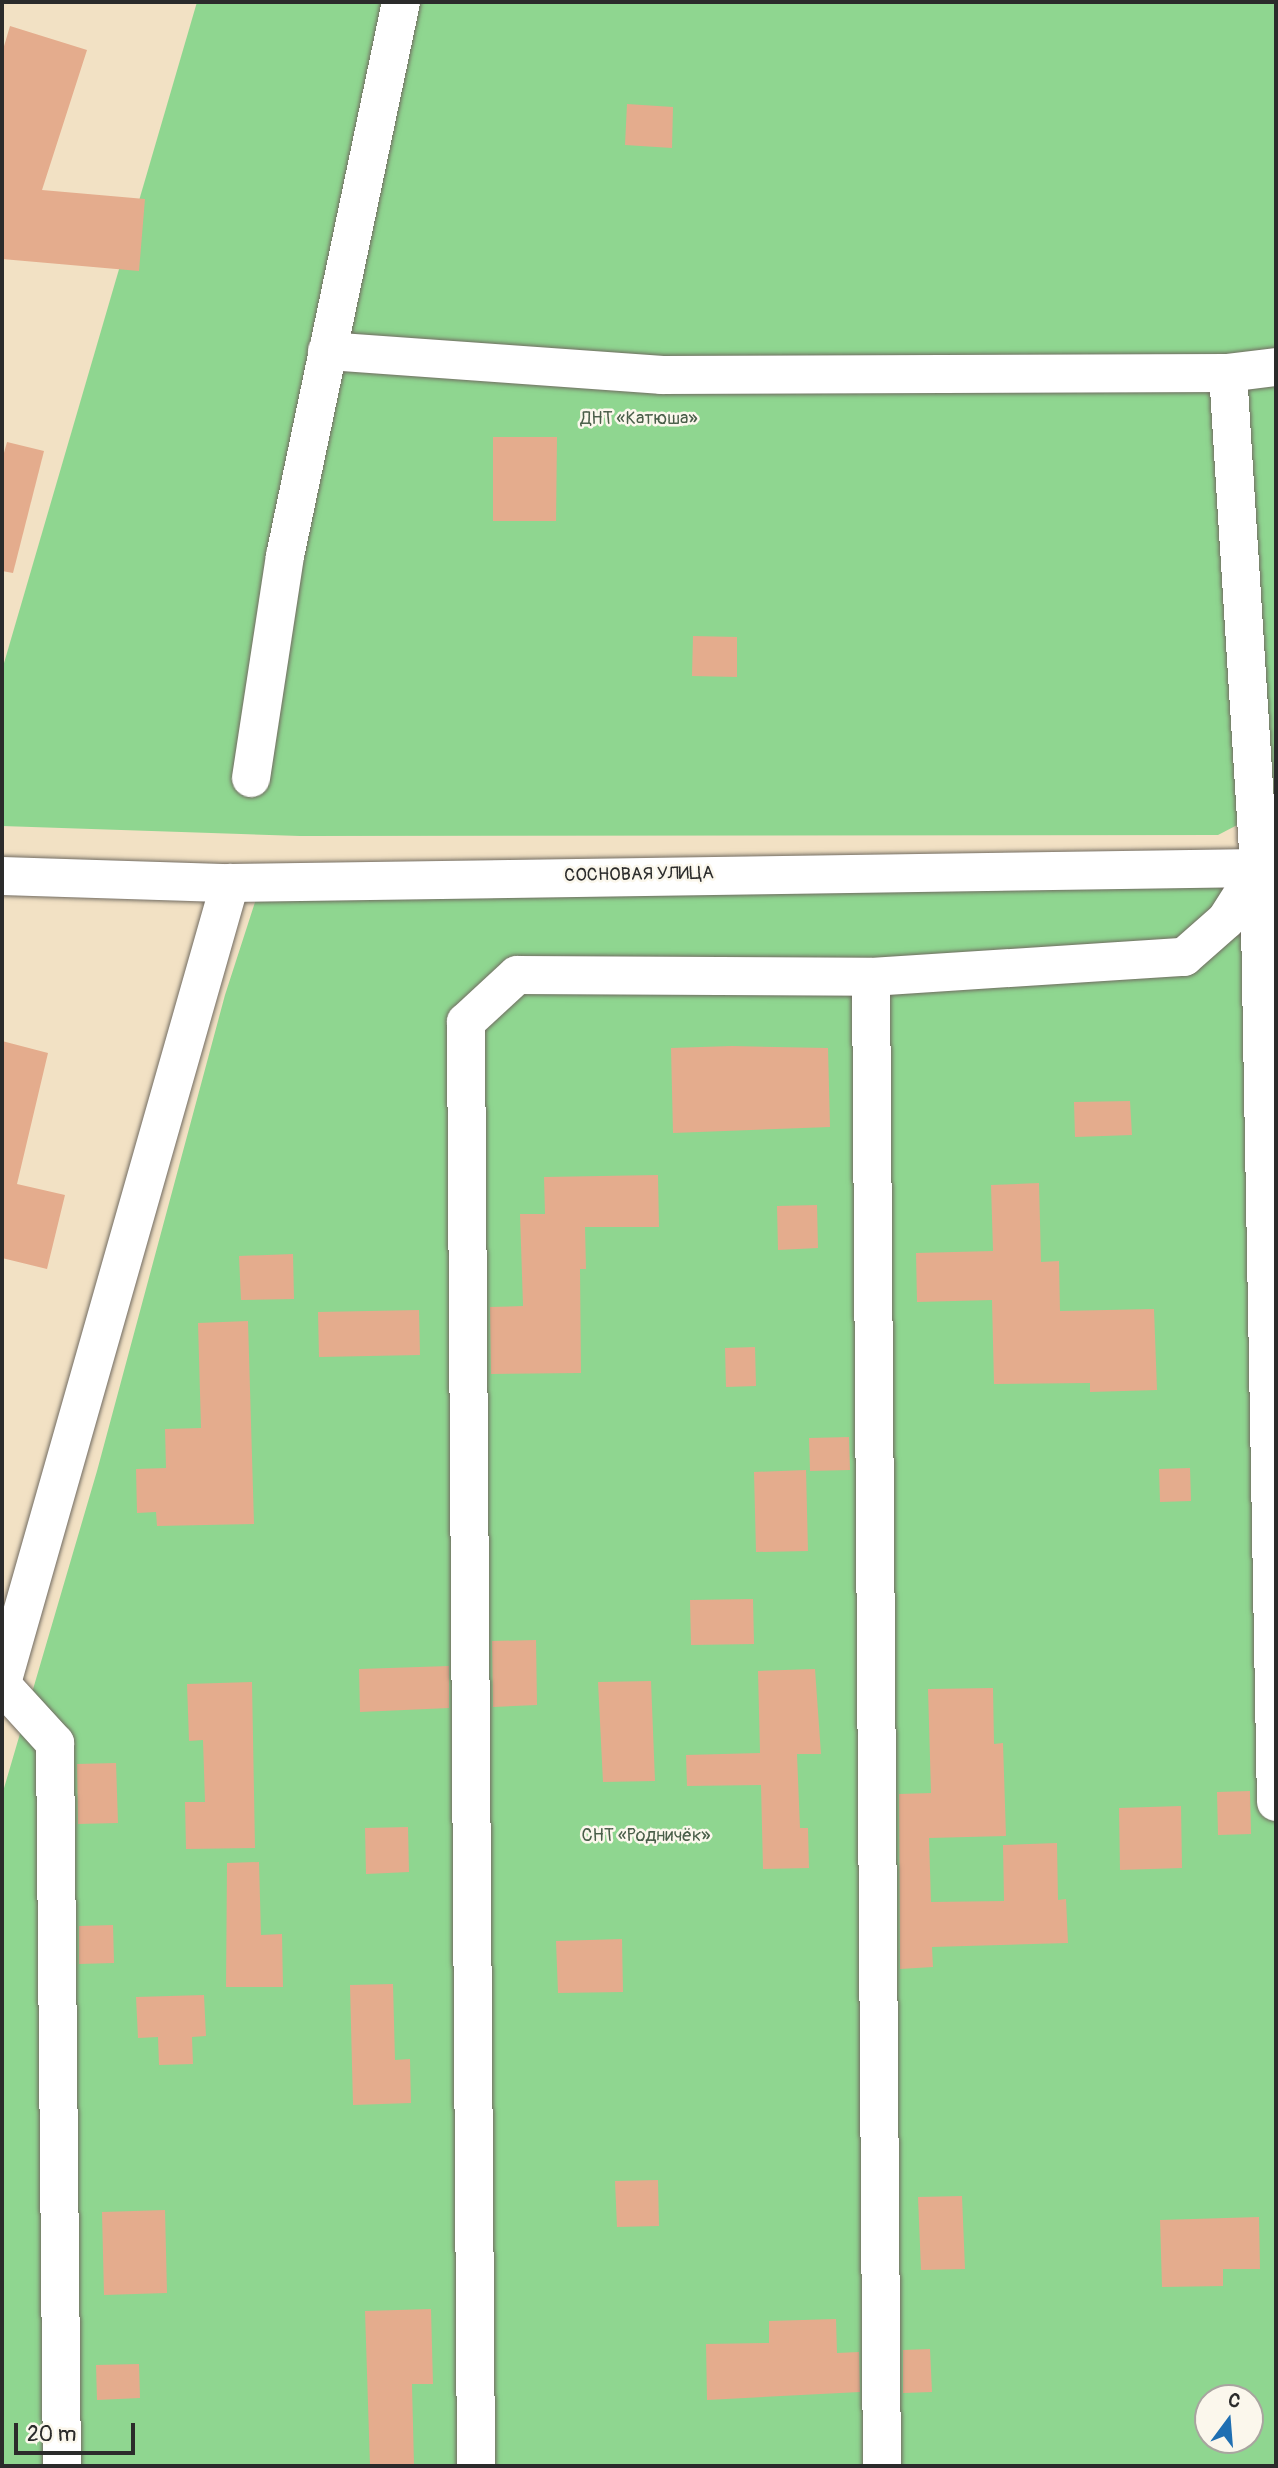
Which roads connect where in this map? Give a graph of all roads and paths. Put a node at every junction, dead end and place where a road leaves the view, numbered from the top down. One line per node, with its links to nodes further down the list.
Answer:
1 (401, 2): 2 (street)
2 (327, 351): 4 (street); 5 (street)
3 (1276, 367): 4 (street)
4 (1228, 373): 6 (street)
5 (251, 778)
6 (1268, 865): 8 (street, СОСНОВАЯ УЛИЦА); 9 (street); 11 (street)
7 (2, 876): 8 (street, СОСНОВАЯ УЛИЦА)
8 (230, 883): 10 (street)
9 (871, 977): 13 (street); 14 (street)
10 (2, 1684): 12 (street)
11 (1276, 1802)
12 (62, 2466)
13 (476, 2466)
14 (882, 2466)

